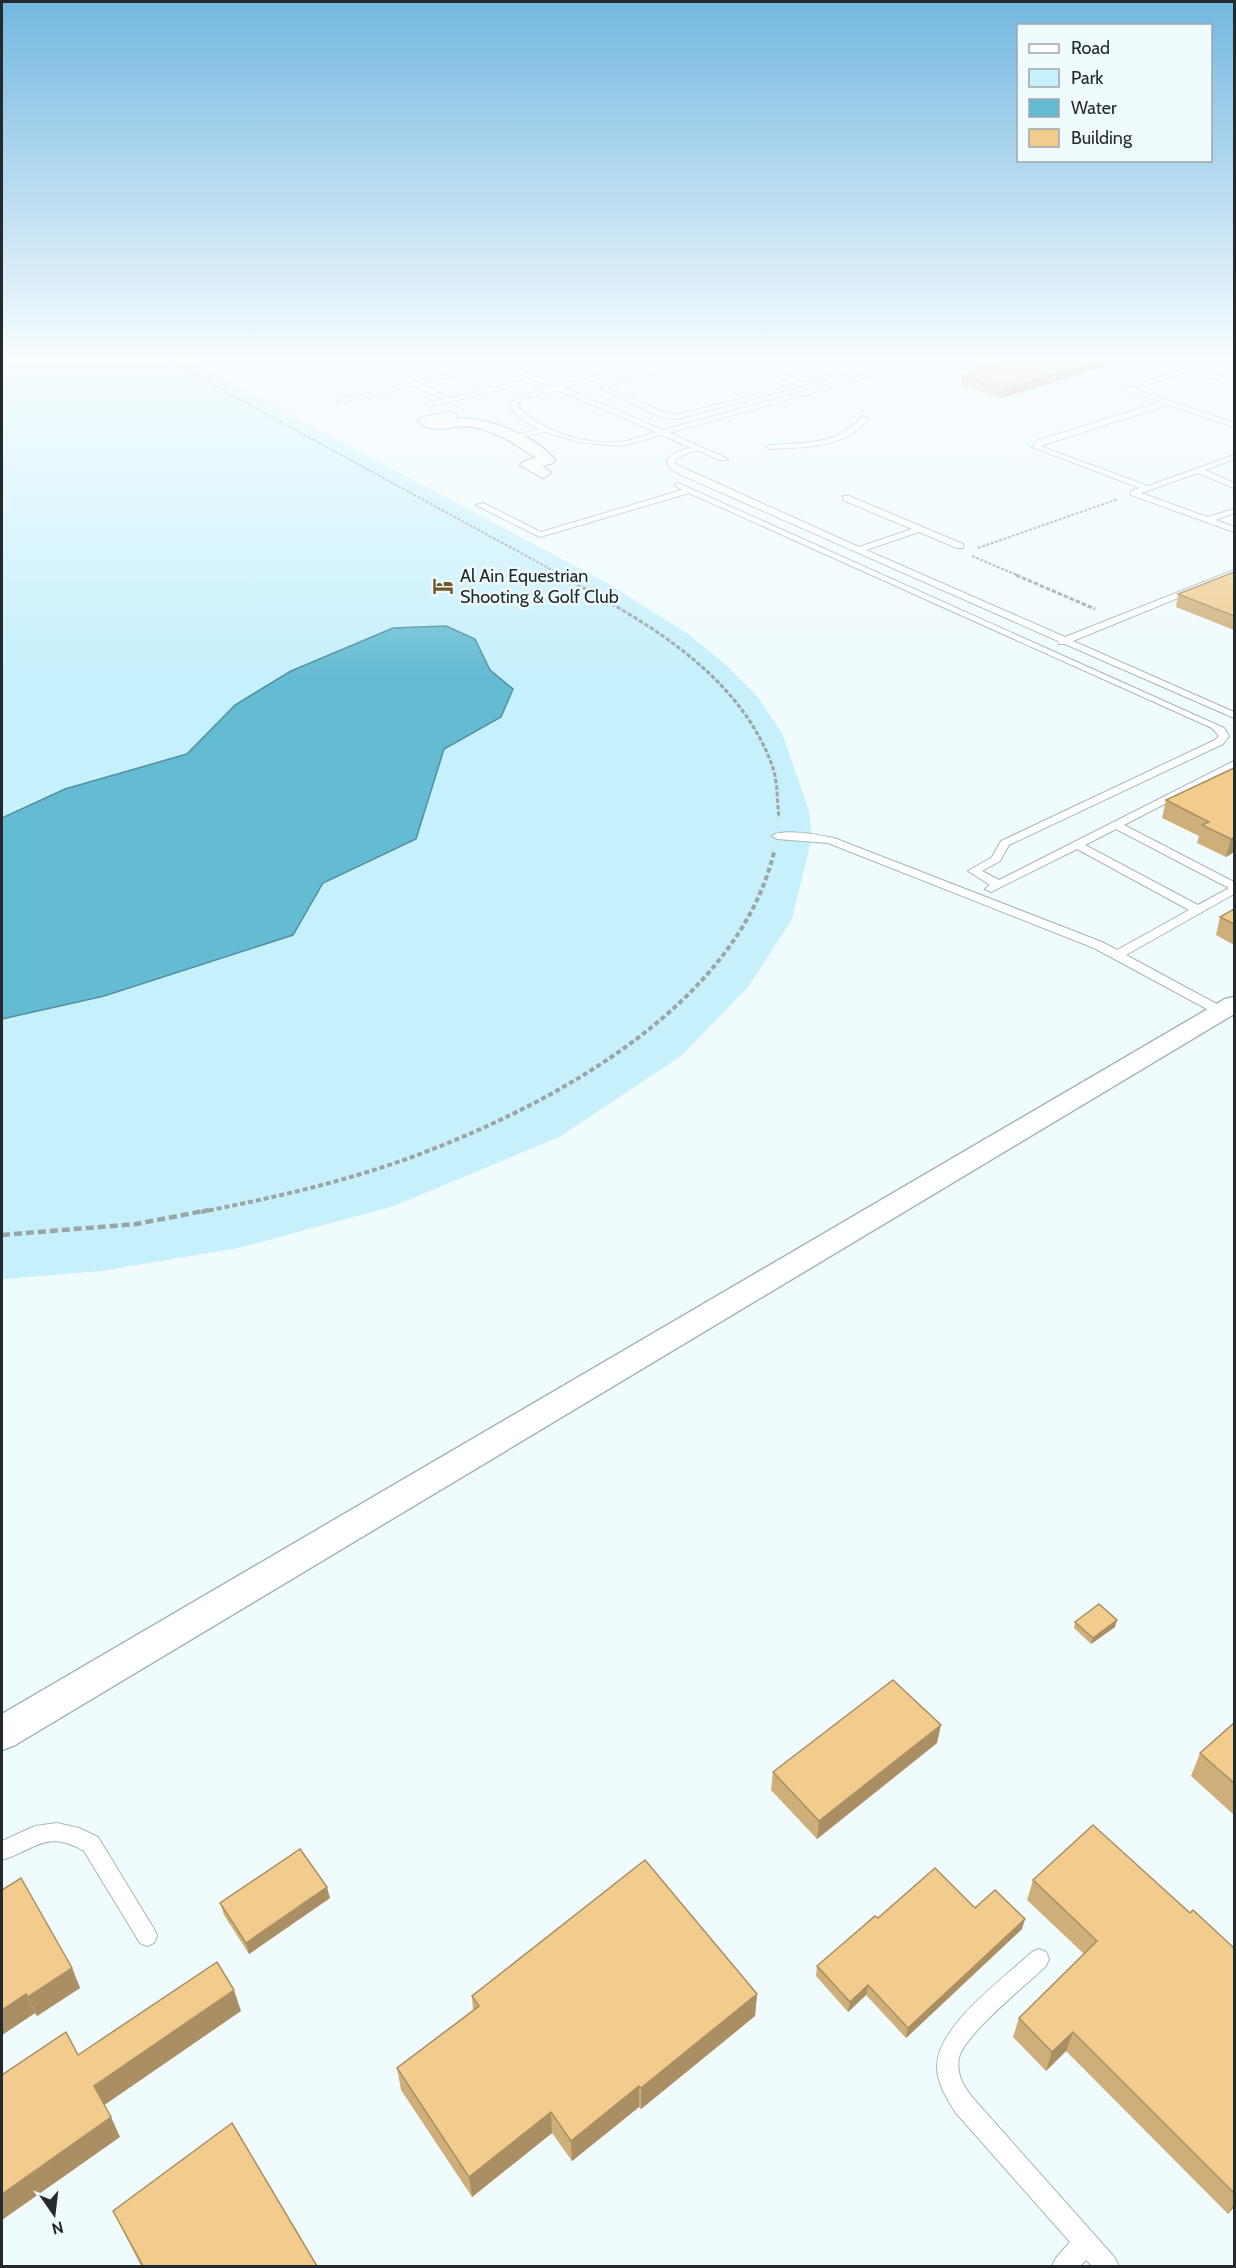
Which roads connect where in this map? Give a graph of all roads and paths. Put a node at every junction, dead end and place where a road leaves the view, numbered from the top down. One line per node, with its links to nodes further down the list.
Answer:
1 (363, 467): 29 (path)
2 (531, 467): 7 (street)
3 (674, 467): 19 (lane)
4 (1090, 467): 10 (lane)
5 (1208, 467): 6 (lane)
6 (1200, 470): 9 (lane); 10 (lane)
7 (542, 473)
8 (678, 485): 11 (lane)
9 (1234, 486)
10 (1147, 488): 12 (lane)
11 (690, 490): 14 (lane); 25 (lane)
12 (1134, 493): 16 (lane); 21 (path)
13 (846, 498): 17 (lane)
14 (480, 504)
15 (1234, 511): 16 (lane)
16 (1208, 520): 18 (lane)
17 (920, 530): 19 (lane); 20 (lane)
18 (1234, 530)
19 (858, 550): 24 (lane)
20 (962, 550): 23 (path)
21 (971, 551)
22 (1234, 572): 23 (lane)
23 (1118, 619): 24 (lane)
24 (1065, 640): 25 (lane); 26 (lane)
25 (1043, 649): 31 (lane)
26 (1234, 715)
27 (1234, 764): 28 (lane)
28 (1116, 825): 30 (lane); 32 (lane)
29 (777, 836): 33 (lane); 37 (path)
30 (1077, 845): 31 (lane); 34 (lane)
31 (999, 885): 33 (lane)
32 (1234, 888): 34 (lane)
33 (978, 896): 35 (lane)
34 (1198, 910): 35 (lane)
35 (1117, 955): 36 (lane)
36 (1228, 1008): 38 (street)
37 (2, 1235)
38 (2, 1733)
39 (2, 1851): 40 (lane)
40 (147, 1936)
41 (1039, 1959): 42 (lane)
42 (1086, 2242): 43 (lane); 44 (lane)
43 (1064, 2266)
44 (1107, 2266)

